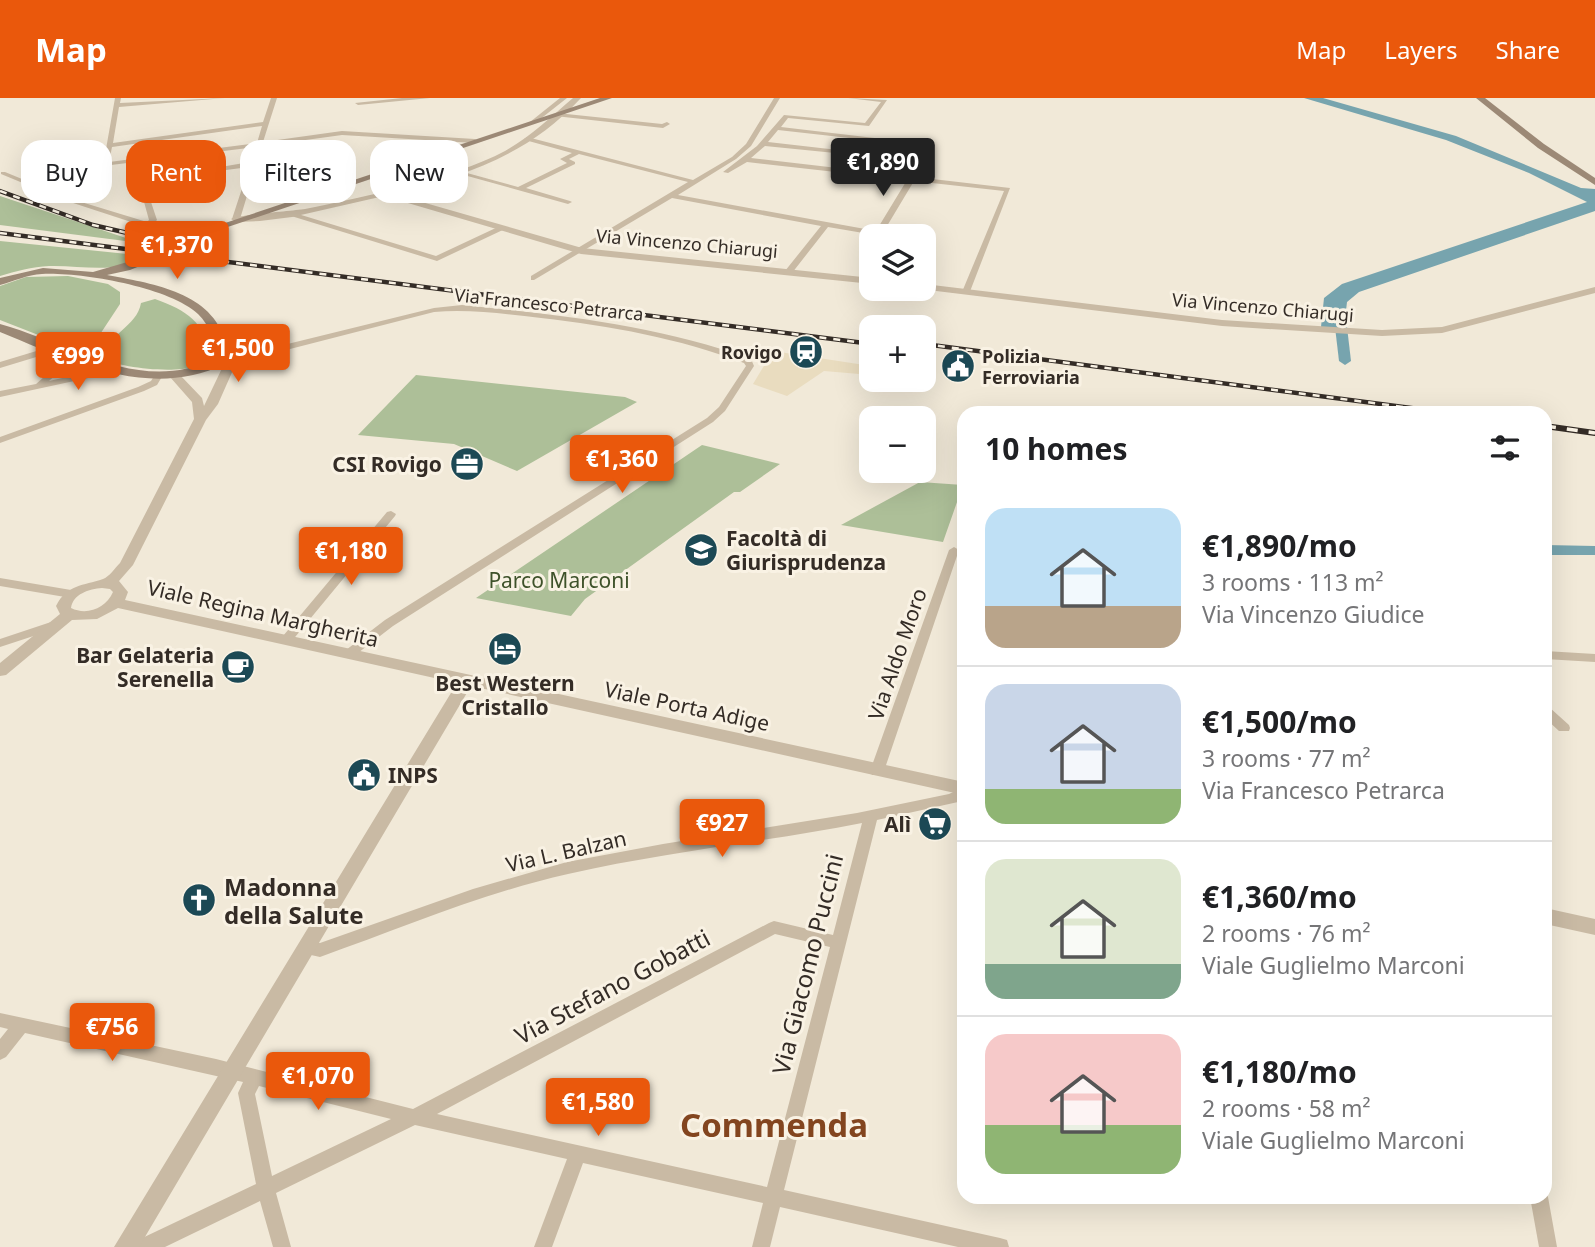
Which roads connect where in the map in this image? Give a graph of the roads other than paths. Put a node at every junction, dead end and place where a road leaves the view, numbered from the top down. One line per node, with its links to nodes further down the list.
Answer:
1 (222, 98): 10 (street)
2 (274, 98): 14 (street)
3 (427, 98): 11 (street)
4 (564, 98): 13 (street)
5 (577, 98): 12 (street)
6 (608, 98): 12 (main road)
7 (777, 98): 36 (street)
8 (851, 98): 17 (street)
9 (1480, 98): 37 (main road)
10 (118, 102): 20 (street)
11 (358, 103)
12 (557, 115): 13 (main road); 15 (street); 19 (street)
13 (532, 123): 23 (main road)
14 (265, 124): 21 (street); 26 (street)
15 (667, 124)
16 (415, 125): 18 (street)
17 (776, 128): 24 (street); 25 (street)
18 (407, 136): 22 (street); 23 (street)
19 (527, 139): 28 (street); 32 (street)
20 (110, 140)
21 (261, 140)
22 (300, 140)
23 (475, 141): 47 (main road)
24 (883, 141)
25 (766, 144): 29 (street); 30 (street)
26 (112, 145)
27 (240, 148): 31 (street)
28 (579, 152): 36 (street); 38 (street)
29 (873, 156)
30 (748, 160): 35 (street); 39 (street)
31 (112, 164)
32 (468, 168)
33 (3, 173): 48 (street)
34 (468, 175): 38 (street)
35 (912, 178): 49 (street); 63 (street)
36 (695, 182): 39 (street)
37 (1595, 182)
38 (519, 189): 42 (street)
39 (684, 190): 41 (street)
40 (370, 196): 46 (street)
41 (673, 196): 50 (street); 54 (street)
42 (568, 202)
43 (148, 203): 48 (street)
44 (241, 203): 47 (street)
45 (417, 203): 51 (street, Via Vincenzo Chiarugi)
46 (291, 213): 47 (street); 51 (street)
47 (236, 219): 53 (main road)
48 (149, 224): 53 (street)
49 (884, 224)
50 (825, 226): 52 (street); 55 (street, Via Vincenzo Chiarugi)
51 (503, 228): 54 (street, Via Vincenzo Chiarugi)
52 (859, 230)
53 (179, 238)
54 (581, 251): 55 (street, Via Vincenzo Chiarugi); 57 (street)
55 (789, 271): 59 (street, Via Vincenzo Chiarugi)
56 (77, 274): 58 (main road); 60 (main road); 60 (main road)
57 (534, 278)
58 (4, 279)
59 (859, 279)
60 (149, 288): 66 (main road)
61 (936, 288): 63 (street, Via Vincenzo Chiarugi)
62 (1595, 290): 63 (street, Via Vincenzo Chiarugi)
63 (966, 292)
64 (0, 328): 65 (main road)
65 (56, 350): 67 (street); 68 (main road); 71 (street)
66 (224, 355): 70 (main road); 73 (street); 84 (street, Via Francesco Petrarca)
67 (0, 365)
68 (116, 369): 69 (main road); 71 (street)
69 (159, 375): 70 (main road); 74 (street)
70 (176, 377): 73 (street)
71 (33, 387): 72 (street)
72 (0, 394)
73 (200, 419): 78 (street)
74 (0, 440)
75 (391, 513): 82 (street)
76 (954, 550): 92 (street, Via Aldo Moro)
77 (0, 582): 79 (street)
78 (109, 583): 79 (street); 80 (street)
79 (71, 594): 81 (street)
80 (117, 603): 81 (street); 82 (street, Viale Regina Margherita)
81 (63, 619): 83 (street); 88 (street)
82 (287, 639): 84 (street, Viale Regina Margherita)
83 (0, 643)
84 (350, 653): 87 (street, Viale Regina Margherita)
85 (1552, 655): 86 (street)
86 (1595, 658)
87 (400, 666): 89 (street, Viale Porta Adige)
88 (0, 671)
89 (467, 680): 92 (street, Viale Porta Adige); 99 (street)
90 (1552, 717): 91 (street)
91 (1564, 728)
92 (877, 771): 93 (street, Viale Porta Adige)
93 (957, 788)
94 (957, 795): 95 (street, Via L. Balzan)
95 (871, 816): 98 (street, Via Giacomo Puccini); 99 (street, Via L. Balzan)
96 (1552, 918): 97 (street)
97 (1595, 928)
98 (838, 942): 105 (street, Via Stefano Gobatti); 108 (street, Via Giacomo Puccini)
99 (307, 948): 103 (street)
100 (0, 1020): 101 (street)
101 (22, 1024): 102 (street); 103 (street)
102 (0, 1052)
103 (232, 1071): 104 (street); 110 (street)
104 (255, 1077): 105 (street); 107 (street)
105 (414, 1117): 106 (street); 107 (street, Via Stefano Gobatti)
106 (578, 1153): 108 (street); 113 (street)
107 (266, 1188): 111 (street, Via Stefano Gobatti); 112 (street)
108 (773, 1196): 114 (street, Via Giacomo Puccini); 115 (street)
109 (1540, 1204): 116 (street)
110 (126, 1247)
111 (145, 1247)
112 (282, 1247)
113 (543, 1247)
114 (761, 1247)
115 (1000, 1247)
116 (1548, 1247)

